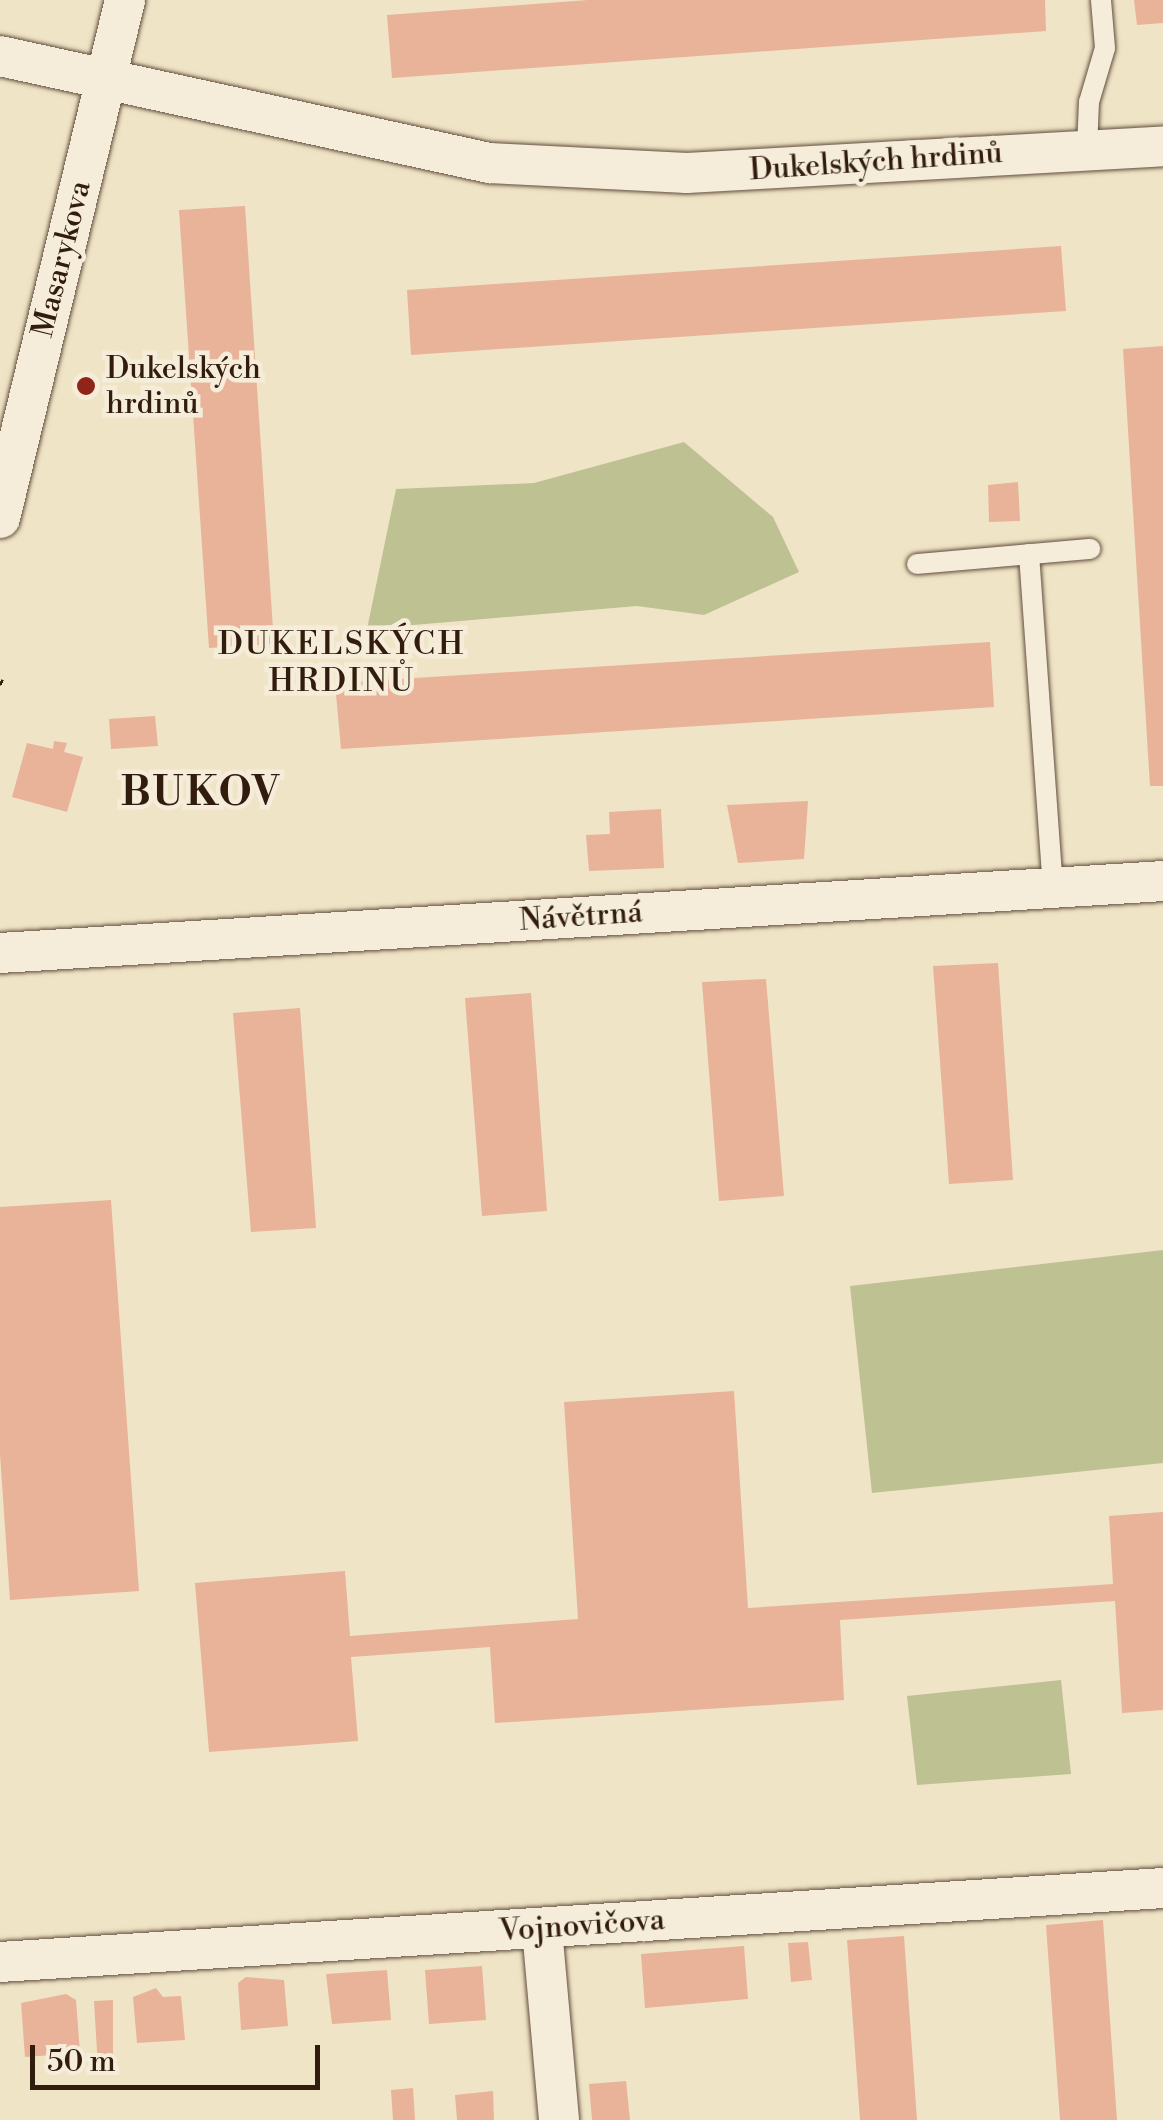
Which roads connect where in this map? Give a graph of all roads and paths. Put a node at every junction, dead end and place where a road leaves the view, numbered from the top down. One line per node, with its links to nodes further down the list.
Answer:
1 (125, 0): 4 (street, Masarykova)
2 (1101, 0): 6 (lane)
3 (0, 56): 4 (street, Dukelských hrdinů)
4 (105, 82): 6 (street, Dukelských hrdinů); 7 (street, Masarykova)
5 (1163, 146): 6 (street, Dukelských hrdinů)
6 (1087, 148)
7 (0, 518)
8 (1090, 549): 9 (lane)
9 (1028, 554): 10 (lane); 12 (lane)
10 (917, 564)
11 (1163, 880): 12 (street, Návětrná)
12 (1054, 888): 13 (street, Návětrná)
13 (0, 954)
14 (1163, 1888): 15 (street, Vojnovičova)
15 (542, 1928): 16 (street, Vojnovičova); 17 (street)
16 (0, 1962)
17 (559, 2120)

